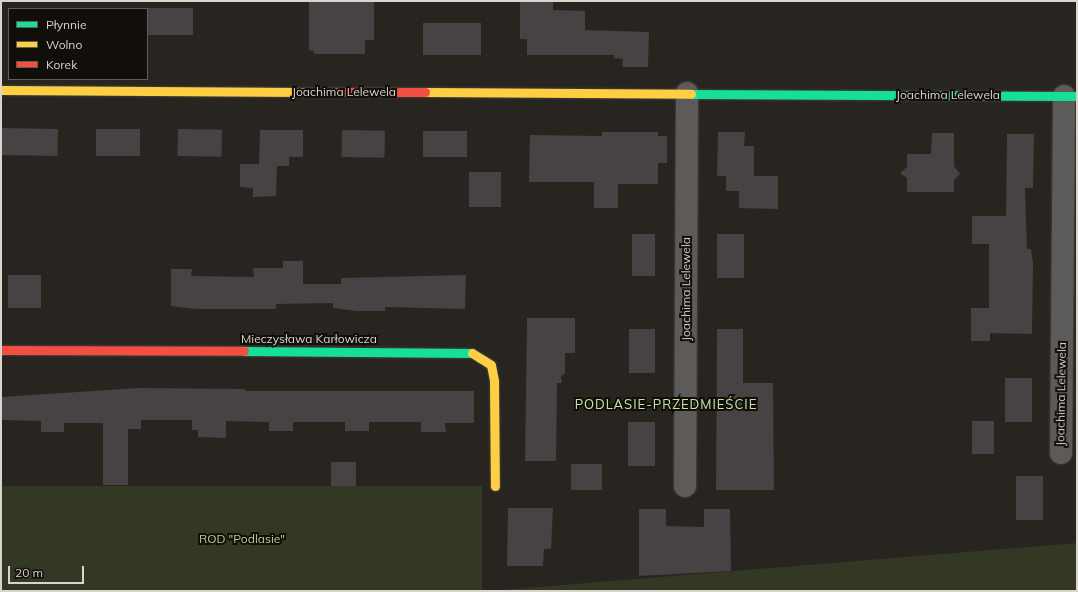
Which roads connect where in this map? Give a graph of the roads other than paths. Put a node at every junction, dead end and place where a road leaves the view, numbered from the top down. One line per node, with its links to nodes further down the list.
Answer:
1 (1, 90): 2 (street, Joachima Lelewela)
2 (687, 93): 3 (street, Joachima Lelewela); 7 (street, Joachima Lelewela)
3 (1071, 96): 5 (street, Joachima Lelewela)
4 (1, 350): 6 (street, Mieczysława Karłowicza)
5 (1061, 453)
6 (495, 486)
7 (685, 486)

